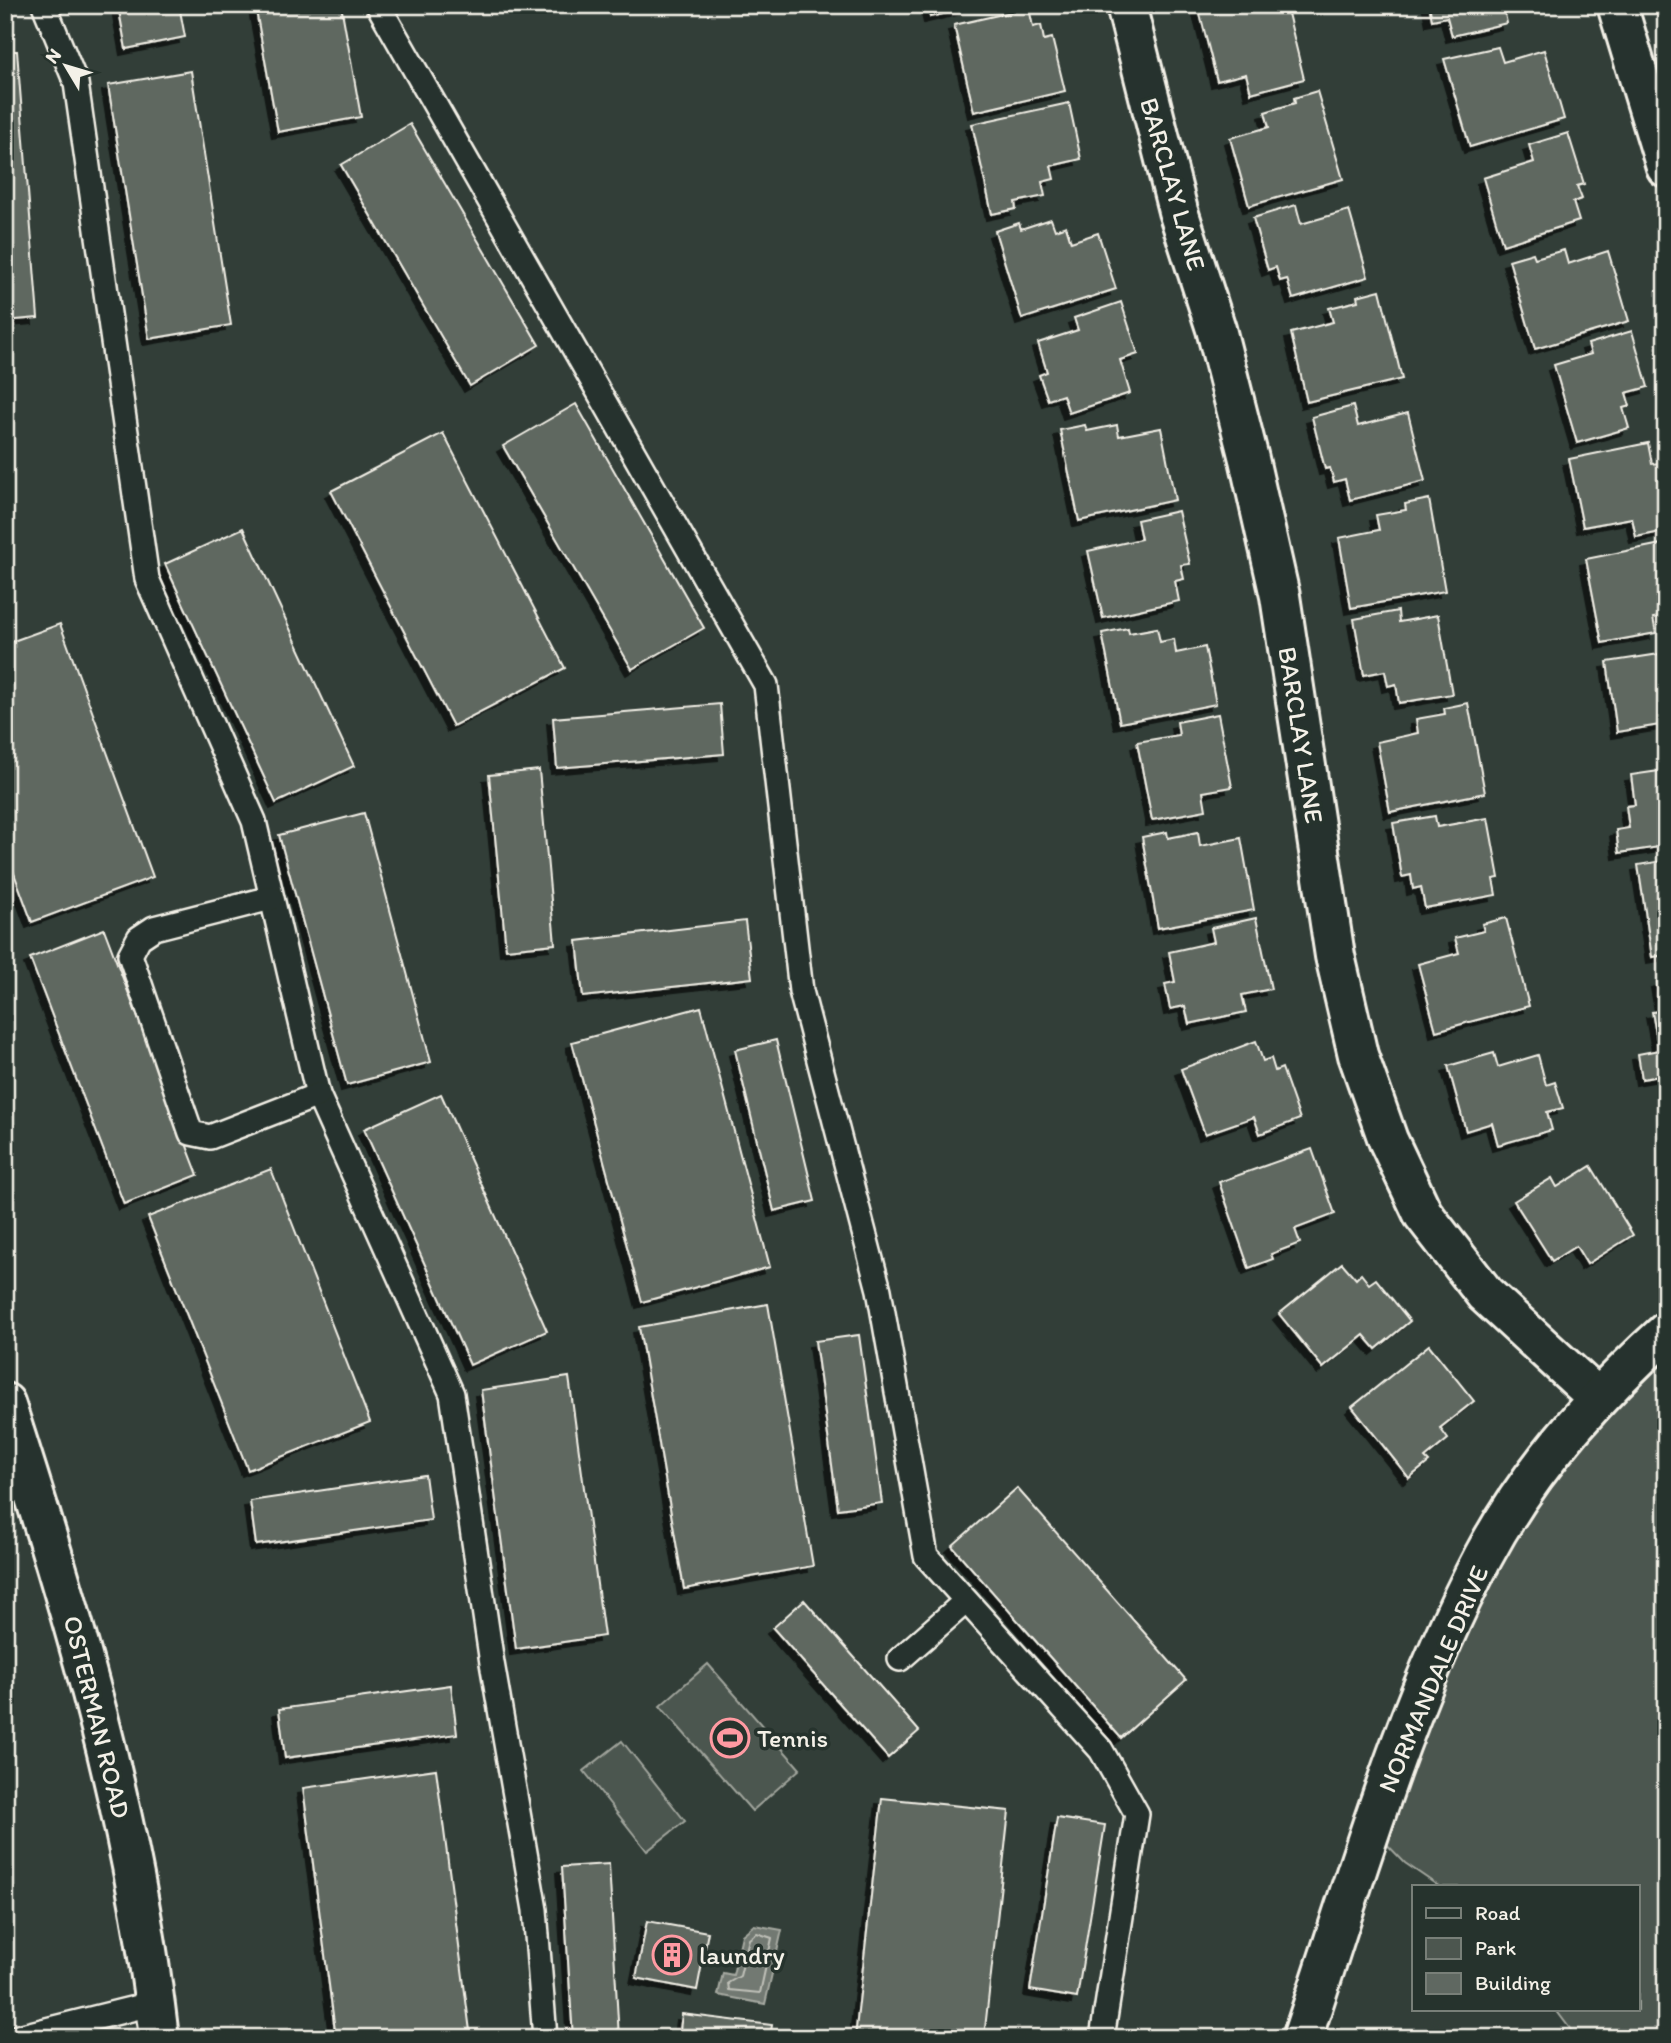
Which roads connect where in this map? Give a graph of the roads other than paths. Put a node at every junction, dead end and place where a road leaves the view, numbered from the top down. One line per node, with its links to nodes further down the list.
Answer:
1 (44, 5): 6 (lane)
2 (378, 5): 11 (lane)
3 (1126, 5): 9 (street, BARCLAY LANE)
4 (1617, 5): 5 (street)
5 (1666, 167)
6 (271, 898): 7 (lane); 7 (lane)
7 (318, 1095): 15 (lane)
8 (1666, 1332): 9 (street, NORMANDALE DRIVE)
9 (1598, 1398): 17 (street, NORMANDALE DRIVE)
10 (5, 1403): 13 (street, OSTERMAN ROAD)
11 (966, 1601): 12 (lane); 16 (lane)
12 (900, 1659)
13 (157, 2020): 14 (lane)
14 (14, 2038)
15 (545, 2038)
16 (1102, 2038)
17 (1302, 2038)

